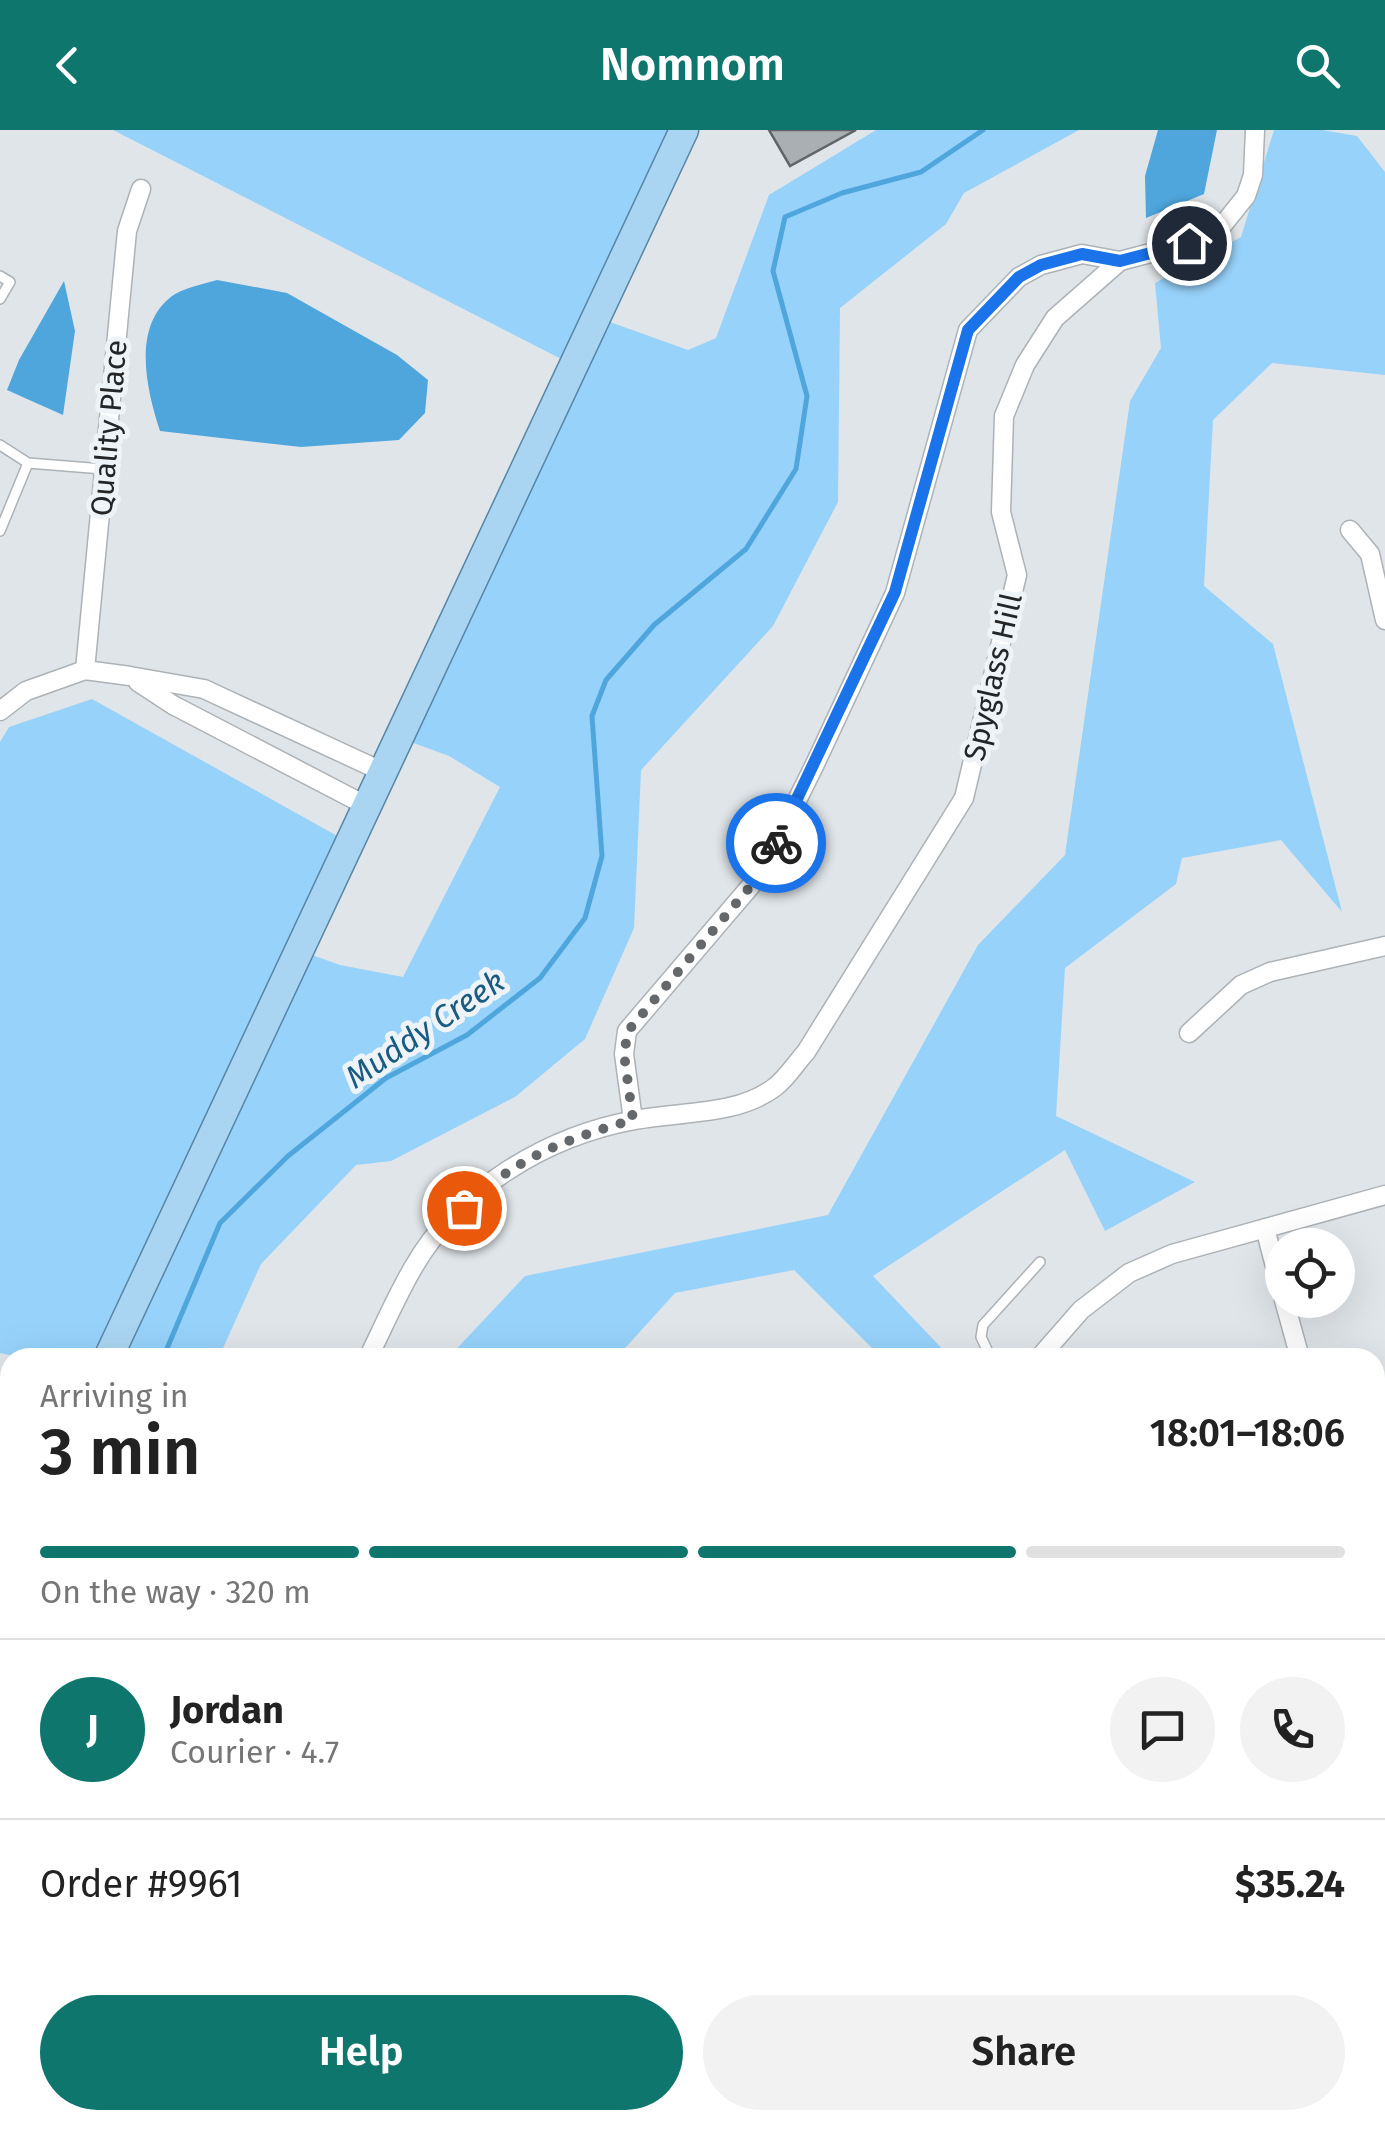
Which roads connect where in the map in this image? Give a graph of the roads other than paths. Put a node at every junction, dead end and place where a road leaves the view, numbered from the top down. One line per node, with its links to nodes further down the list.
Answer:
1 (684, 130): 16 (main road)
2 (1255, 130): 4 (street, Spyglass Hill)
3 (141, 189): 9 (street, Quality Place)
4 (1120, 261): 20 (street); 20 (street, Spyglass Hill)
5 (0, 276): 6 (lane)
6 (0, 299)
7 (0, 445): 8 (lane)
8 (28, 464): 9 (lane); 11 (lane)
9 (106, 469): 13 (street, Quality Place)
10 (1350, 530): 12 (street)
11 (0, 531)
12 (1385, 620)
13 (86, 670): 14 (street); 15 (street)
14 (130, 676): 16 (street); 17 (street)
15 (0, 710)
16 (381, 771): 17 (main road)
17 (365, 805): 25 (main road)
18 (1385, 946): 19 (street)
19 (1189, 1033)
20 (633, 1120): 26 (street, Spyglass Hill)
21 (1385, 1195): 22 (street)
22 (1265, 1228): 28 (street)
23 (1040, 1262): 27 (lane)
24 (1289, 1318): 29 (street)
25 (113, 1348)
26 (373, 1348)
27 (986, 1348)
28 (1048, 1348)
29 (1297, 1348)

